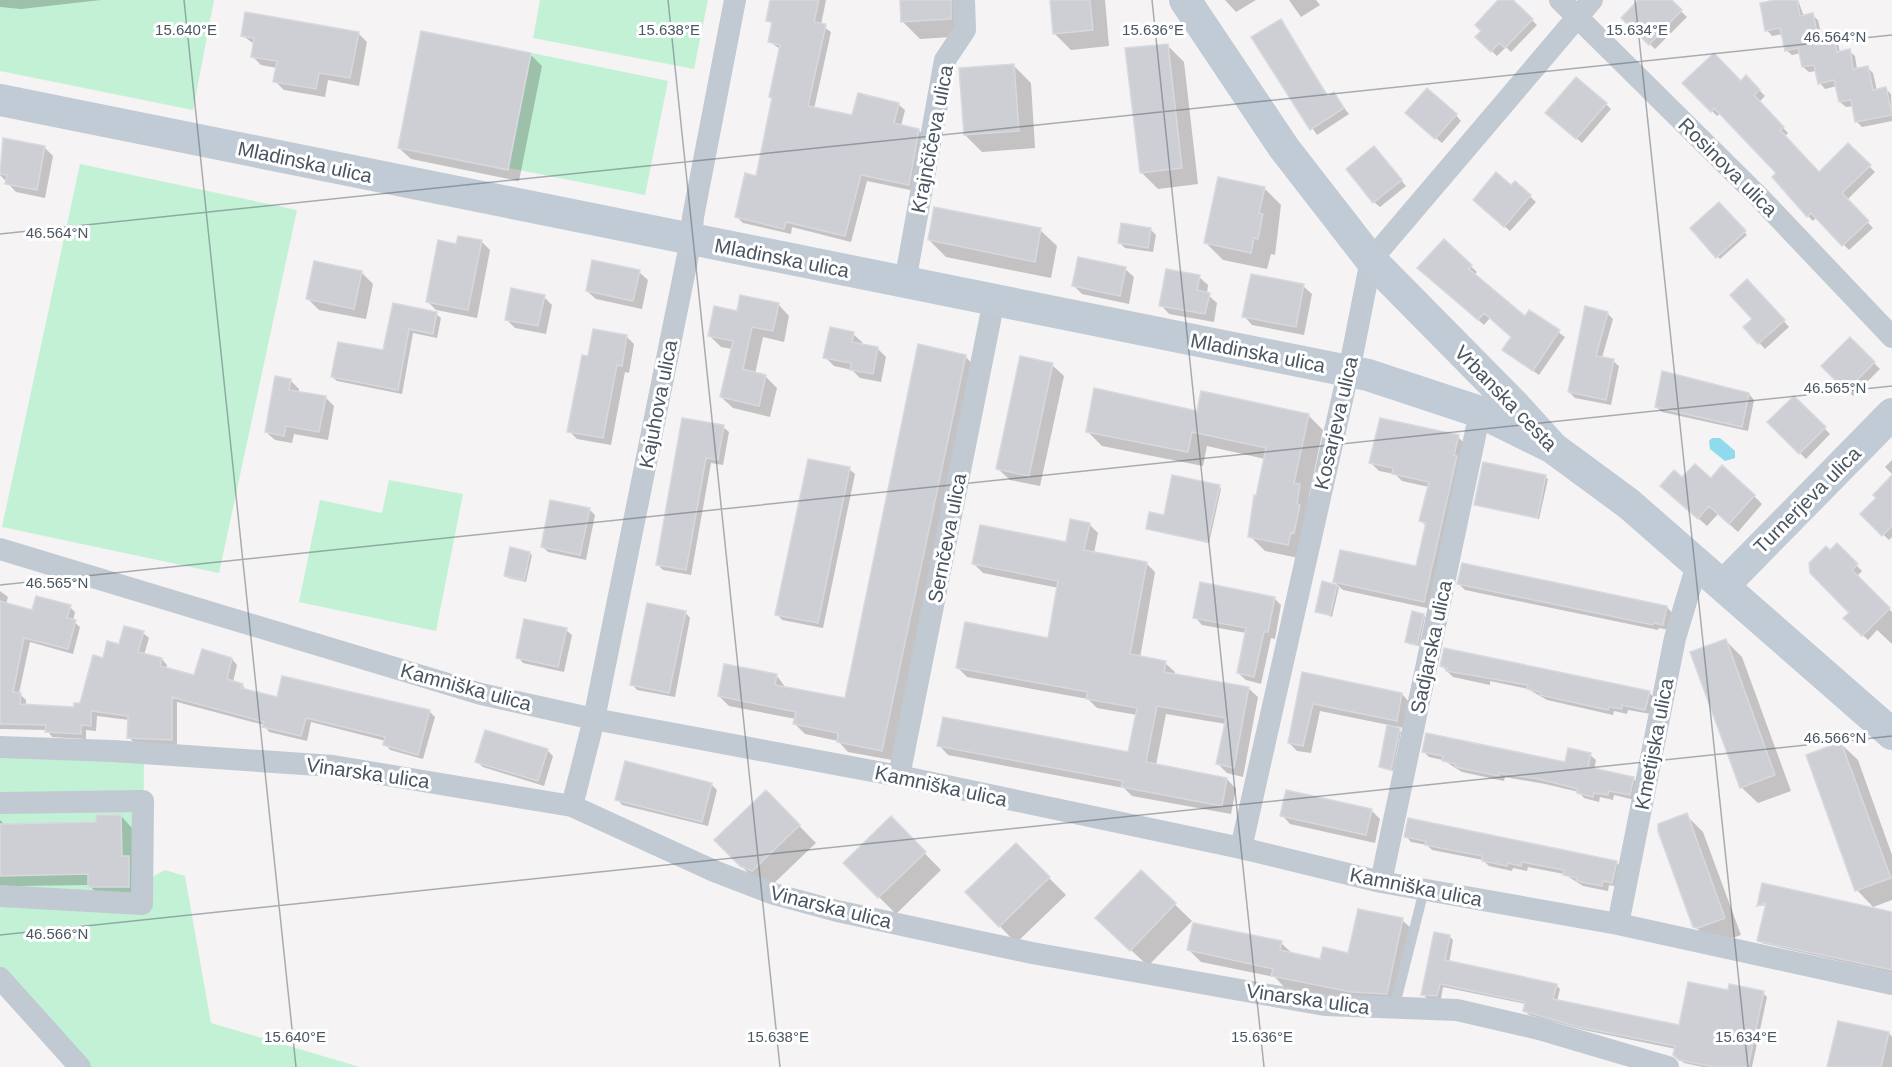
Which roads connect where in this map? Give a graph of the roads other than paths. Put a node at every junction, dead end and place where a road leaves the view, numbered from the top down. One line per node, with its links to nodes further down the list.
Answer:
1 (735, 0): 8 (street, Kajuhova ulica)
2 (964, 0): 10 (street, Krajnčičeva ulica)
3 (1185, 0): 9 (street, Vrbanska cesta)
4 (1560, 0): 6 (street, Rosinova ulica)
5 (1592, 0): 6 (street, Kosarjeva ulica)
6 (1577, 18): 9 (street, Kosarjeva ulica); 12 (street, Rosinova ulica)
7 (0, 100): 8 (street, Mladinska ulica)
8 (691, 240): 10 (street, Mladinska ulica); 20 (street, Kajuhova ulica)
9 (1371, 260): 13 (street, Kosarjeva ulica); 16 (street, Vrbanska cesta)
10 (905, 282): 11 (street, Mladinska ulica)
11 (994, 300): 13 (street, Mladinska ulica); 23 (street, Sernčeva ulica)
12 (1892, 337)
13 (1348, 370): 14 (street, Mladinska ulica); 26 (street, Kosarjeva ulica)
14 (1480, 411): 16 (street, Mladinska ulica); 27 (street, Sadjarska ulica)
15 (1892, 414): 19 (street, Turnerjeva ulica)
16 (1553, 448): 18 (street, Vrbanska cesta)
17 (0, 549): 20 (street, Kamniška ulica)
18 (1697, 565): 19 (street, Vrbanska cesta); 30 (street, Kmetijska ulica)
19 (1723, 585): 21 (street, Vrbanska cesta)
20 (594, 719): 23 (street, Kamniška ulica); 25 (street, Kajuhova ulica)
21 (1892, 734)
22 (0, 747): 25 (street, Vinarska ulica)
23 (899, 776): 26 (street, Kamniška ulica)
24 (0, 803): 29 (street)
25 (572, 806): 33 (street, Vinarska ulica)
26 (1241, 848): 27 (street, Kamniška ulica)
27 (1381, 882): 28 (street, Kamniška ulica)
28 (1424, 890): 30 (street, Kamniška ulica); 33 (lane)
29 (0, 896)
30 (1618, 924): 32 (street, Kamniška ulica)
31 (0, 978): 34 (street)
32 (1892, 984)
33 (1394, 1009): 35 (street, Vinarska ulica)
34 (80, 1067)
35 (1668, 1067)

